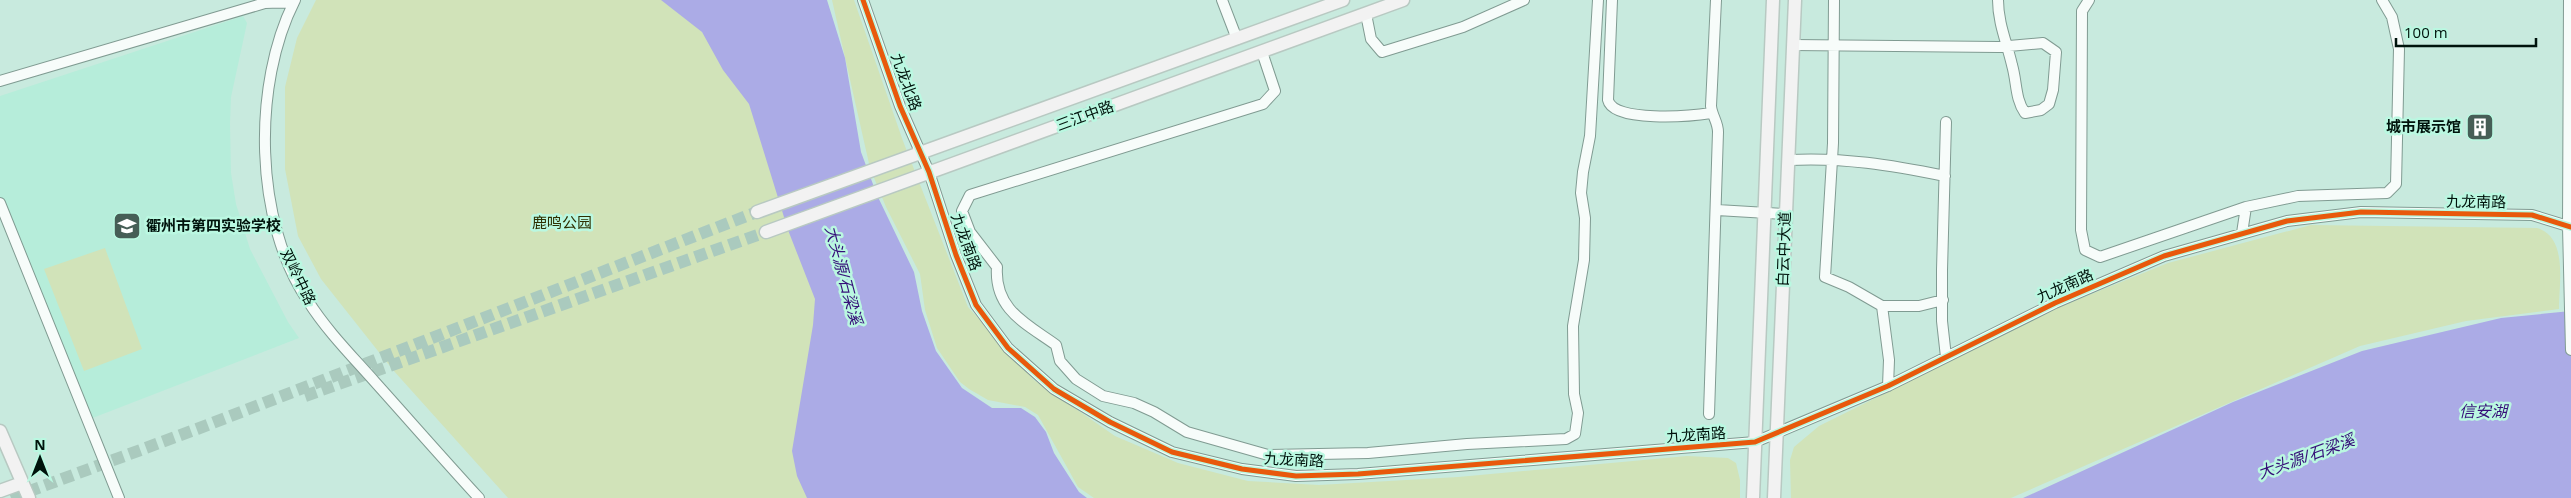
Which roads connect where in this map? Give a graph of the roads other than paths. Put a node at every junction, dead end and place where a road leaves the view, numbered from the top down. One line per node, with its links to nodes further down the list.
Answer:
1 (863, 0): 26 (street, 九龙北路)
2 (1222, 0): 18 (street)
3 (1343, 0): 18 (main road, 三江中路)
4 (1404, 0): 17 (main road, 三江中路)
5 (1524, 0): 17 (street)
6 (1598, 0): 49 (street)
7 (1612, 0): 24 (street)
8 (1716, 0): 24 (street)
9 (1773, 0): 35 (main road, 白云中大道)
10 (1795, 0): 19 (main road, 白云中大道)
11 (1834, 0): 20 (street)
12 (1998, 0): 21 (street)
13 (2089, 0): 32 (street)
14 (2382, 0): 32 (street)
15 (2569, 0): 37 (street)
16 (294, 1): 23 (street); 56 (street, 双岭中路)
17 (1366, 14): 22 (main road, 三江中路)
18 (1236, 39): 26 (main road, 三江中路)
19 (1793, 45): 20 (street); 28 (main road, 白云中大道)
20 (1834, 46): 21 (street); 27 (street)
21 (2006, 46): 21 (street)
22 (1262, 52): 29 (main road, 三江中路); 49 (street)
23 (0, 81)
24 (1712, 113): 33 (street)
25 (1946, 122): 30 (street)
26 (921, 153): 29 (street, 九龙北路); 34 (main road, 三江中路)
27 (1832, 158): 28 (street); 30 (street); 41 (street)
28 (1788, 160): 36 (main road, 白云中大道)
29 (929, 172): 38 (main road, 三江中路); 50 (street, 九龙南路)
30 (1945, 176): 40 (street)
31 (0, 203): 55 (street)
32 (2246, 207): 39 (street)
33 (1717, 210): 35 (street); 45 (street)
34 (757, 212)
35 (1764, 213): 36 (street); 48 (main road, 白云中大道)
36 (1786, 214): 47 (main road, 白云中大道)
37 (2569, 227): 39 (street, 九龙南路); 42 (street)
38 (766, 232)
39 (2242, 233): 43 (street, 九龙南路)
40 (1943, 300): 41 (street); 43 (street)
41 (1882, 306): 44 (street)
42 (2571, 350)
43 (1946, 357): 44 (street, 九龙南路)
44 (1888, 386): 47 (street, 九龙南路)
45 (1709, 414)
46 (0, 431): 51 (main road)
47 (1776, 434): 48 (street, 九龙南路); 58 (main road, 白云中大道)
48 (1755, 442): 50 (street, 九龙南路); 57 (main road, 白云中大道)
49 (1467, 444): 50 (street)
50 (1468, 463)
51 (22, 483): 52 (main road); 54 (main road)
52 (0, 492): 53 (main road)
53 (2, 498)
54 (29, 498)
55 (119, 498)
56 (478, 498)
57 (1752, 498)
58 (1774, 498)

